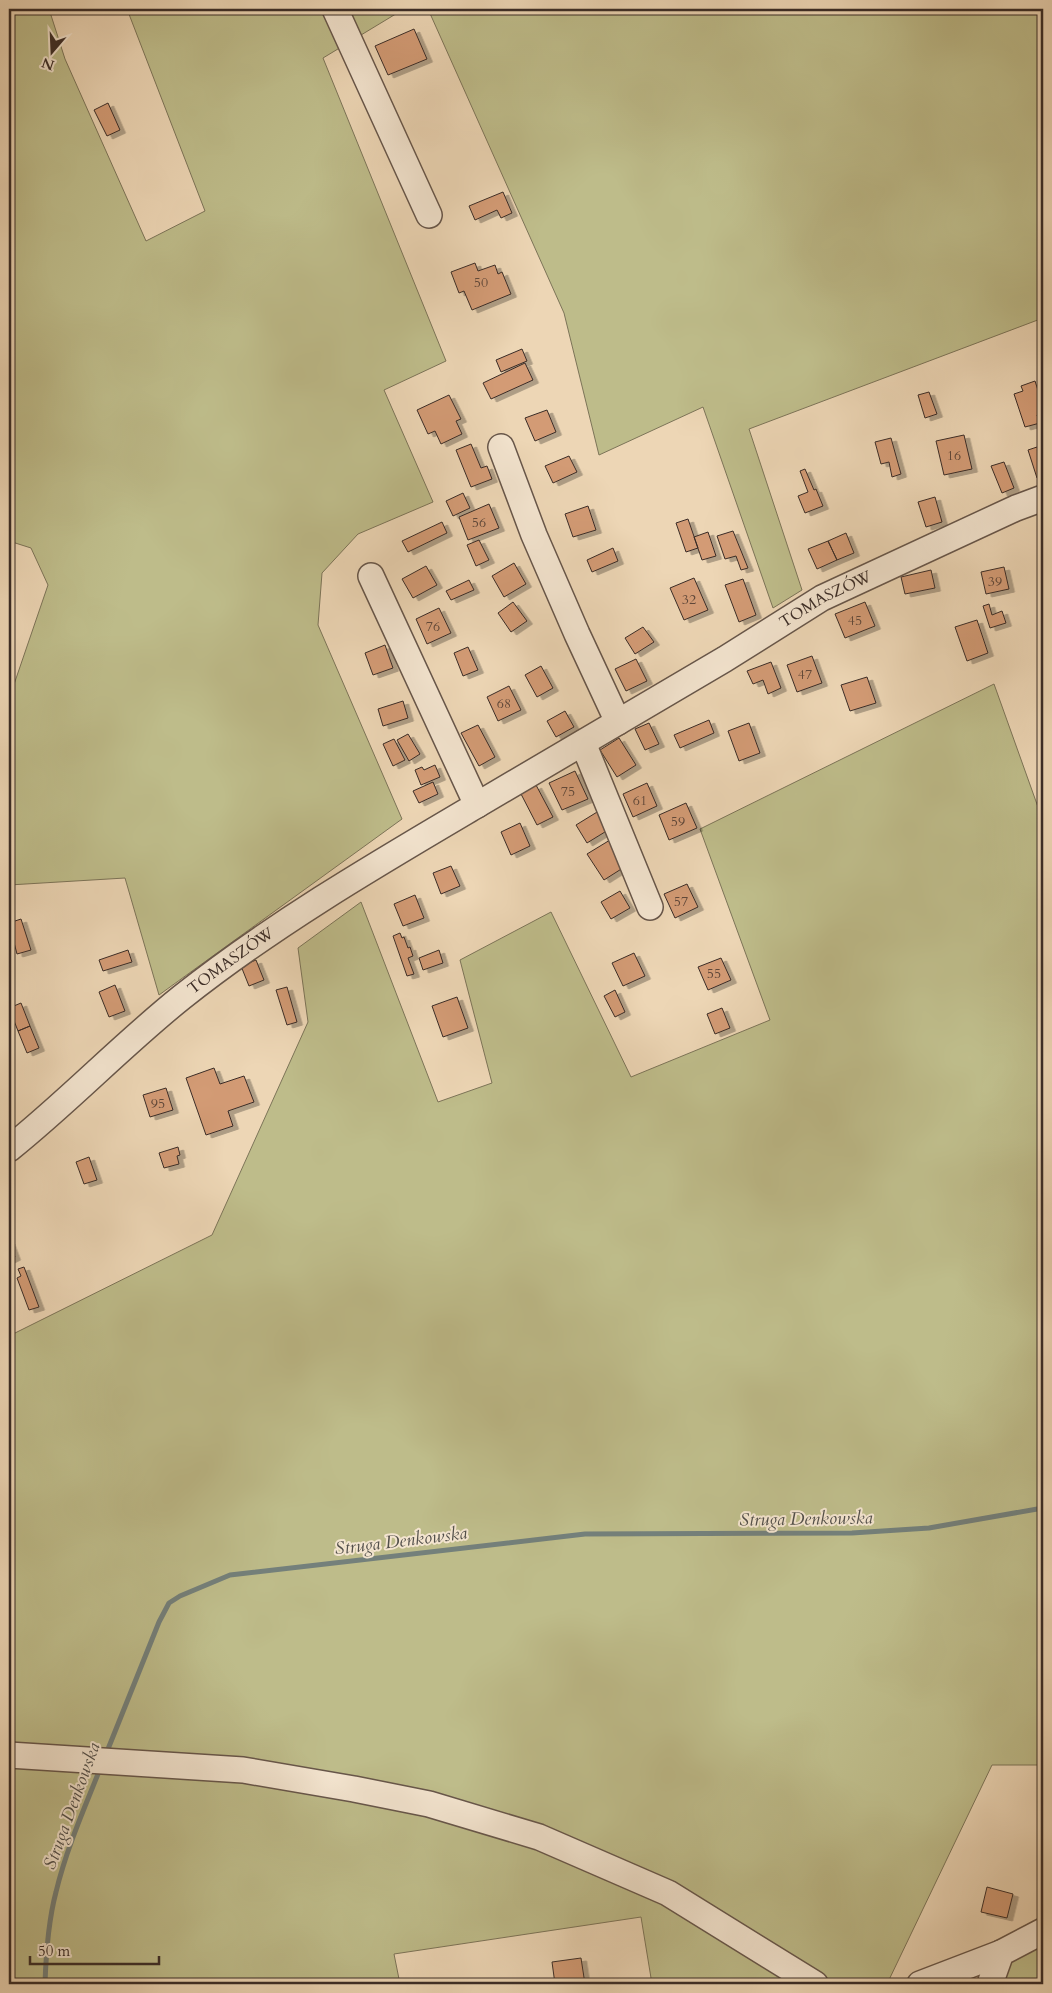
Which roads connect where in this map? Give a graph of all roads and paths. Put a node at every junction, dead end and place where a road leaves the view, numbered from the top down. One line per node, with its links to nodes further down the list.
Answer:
1 (335, 9): 2 (street)
2 (429, 215)
3 (502, 447): 6 (street)
4 (1043, 498): 6 (street, TOMASZÓW)
5 (371, 576): 8 (street)
6 (618, 722): 7 (street, TOMASZÓW)
7 (583, 743): 8 (street, TOMASZÓW); 9 (street)
8 (477, 805): 10 (street, TOMASZÓW)
9 (650, 907)
10 (9, 1149)
11 (9, 1755): 14 (street)
12 (1043, 1931): 13 (street)
13 (1001, 1952): 16 (street); 17 (street)
14 (787, 1978): 15 (street)
15 (815, 1984)
16 (920, 1984)
17 (990, 1984)

